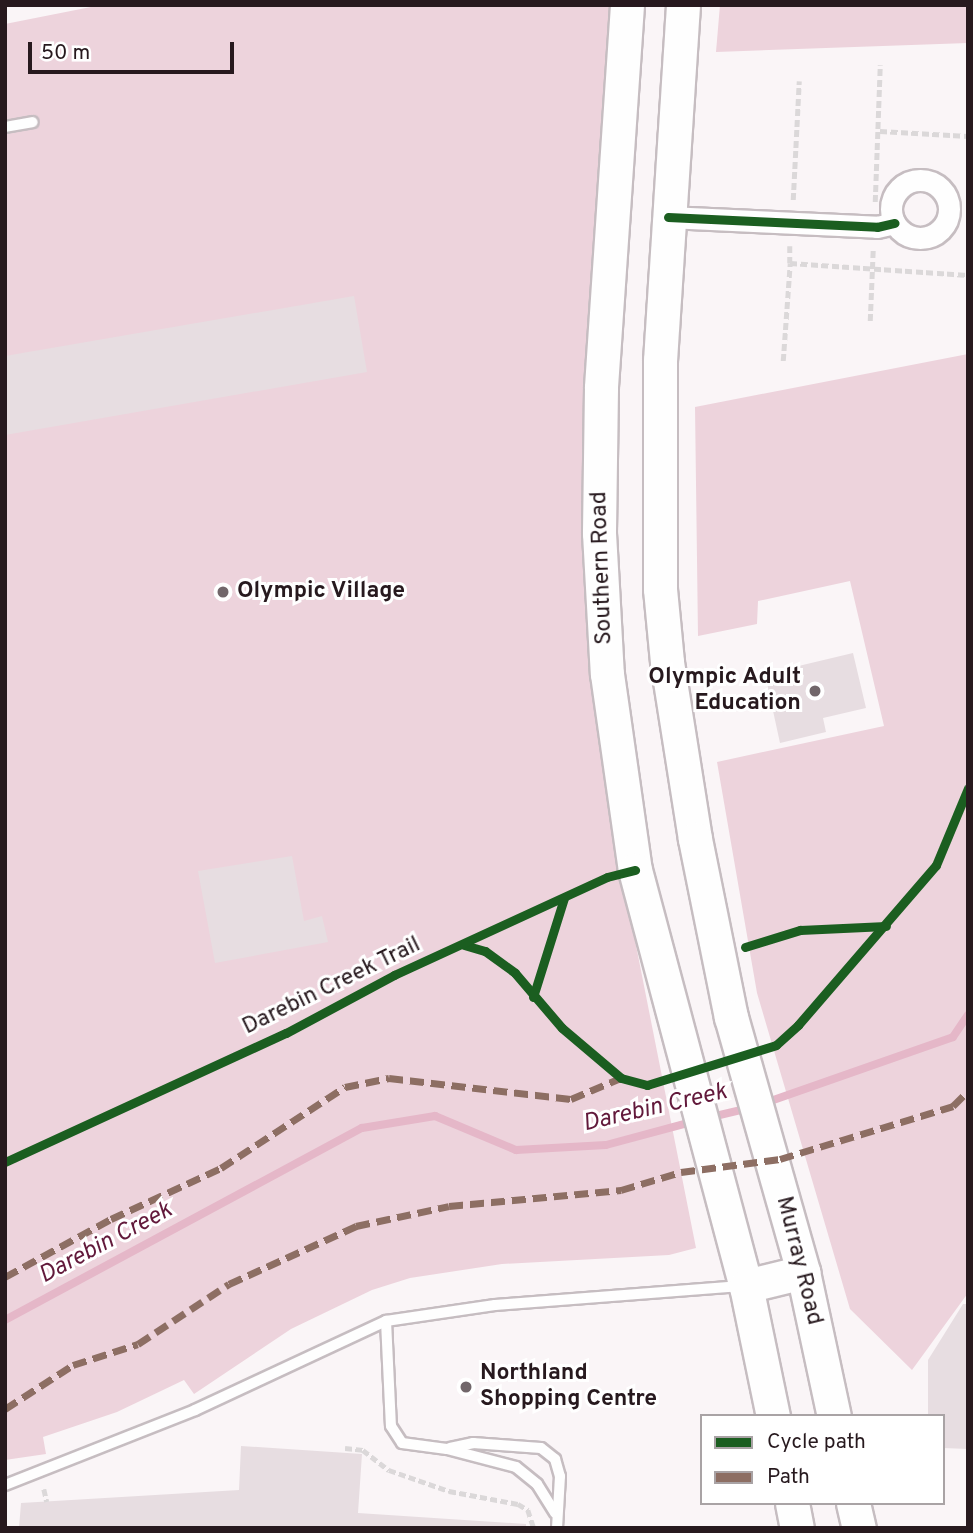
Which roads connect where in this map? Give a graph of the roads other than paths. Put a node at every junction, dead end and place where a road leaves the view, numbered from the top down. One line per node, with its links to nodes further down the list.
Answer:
1 (626, 5): 8 (main road, Southern Road)
2 (683, 5): 5 (main road)
3 (33, 122): 4 (lane)
4 (5, 127)
5 (668, 217): 6 (street); 7 (main road, Murray Road)
6 (879, 220)
7 (803, 1272): 8 (main road); 11 (main road, Murray Road)
8 (746, 1286): 9 (lane); 10 (main road)
9 (386, 1321): 12 (lane); 13 (lane)
10 (774, 1414)
11 (834, 1414)
12 (447, 1449): 16 (lane); 16 (lane)
13 (5, 1485)
14 (792, 1505): 18 (main road)
15 (853, 1505): 19 (main road)
16 (555, 1513): 17 (lane)
17 (557, 1528)
18 (797, 1528)
19 (859, 1528)

